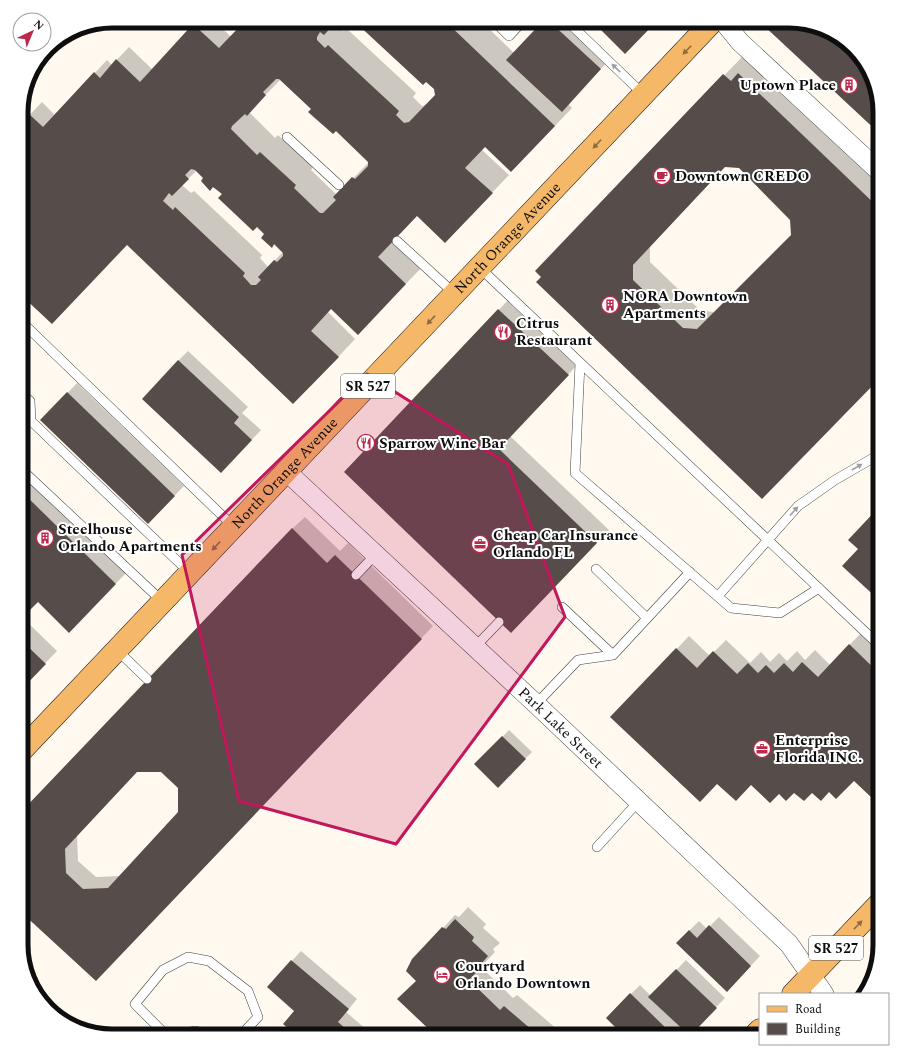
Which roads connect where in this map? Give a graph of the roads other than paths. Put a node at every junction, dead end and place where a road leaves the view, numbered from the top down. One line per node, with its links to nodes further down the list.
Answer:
1 (501, 28): 2 (lane)
2 (517, 28)
3 (574, 28): 6 (lane, one-way to 3)
4 (706, 28): 6 (main road, North Orange Avenue / SR 527, one-way to 6)
5 (729, 28): 8 (street)
6 (644, 95): 11 (main road, North Orange Avenue / SR 527, one-way to 11)
7 (287, 137): 9 (lane)
8 (873, 166)
9 (339, 186)
10 (397, 241): 12 (lane)
11 (480, 268): 12 (main road, North Orange Avenue / SR 527); 14 (lane)
12 (455, 294): 17 (main road, North Orange Avenue / SR 527, one-way to 17)
13 (28, 328): 19 (lane)
14 (580, 363): 20 (lane); 23 (lane)
15 (28, 399): 24 (lane)
16 (873, 458): 20 (lane, one-way to 16)
17 (286, 471): 19 (main road, North Orange Avenue / SR 527); 21 (street, Park Lake Street)
18 (28, 476): 28 (lane)
19 (234, 527): 24 (main road, North Orange Avenue / SR 527, one-way to 24)
20 (768, 540): 26 (lane); 27 (lane)
21 (375, 554): 25 (lane); 33 (street, Park Lake Street)
22 (596, 569): 30 (lane)
23 (690, 572): 27 (lane); 30 (lane)
24 (190, 573): 28 (main road, North Orange Avenue / SR 527)
25 (356, 575)
26 (819, 588): 27 (lane); 32 (lane)
27 (718, 596)
28 (163, 602): 34 (main road, North Orange Avenue / SR 527)
29 (562, 607): 35 (lane)
30 (647, 618): 35 (lane)
31 (499, 622): 33 (lane)
32 (873, 639)
33 (475, 647): 37 (street, Park Lake Street)
34 (116, 650): 36 (lane); 38 (main road, North Orange Avenue / SR 527)
35 (613, 655): 37 (lane)
36 (147, 679)
37 (536, 704): 39 (street, Park Lake Street)
38 (28, 744)
39 (638, 802): 40 (lane); 42 (street, Park Lake Street)
40 (597, 847)
41 (873, 910): 42 (main road, SR 527, one-way to 41)
42 (810, 975): 43 (main road, SR 527); 44 (street, Park Lake Street)
43 (794, 993)
44 (823, 993)
45 (158, 1029): 46 (lane)
46 (247, 1029)

